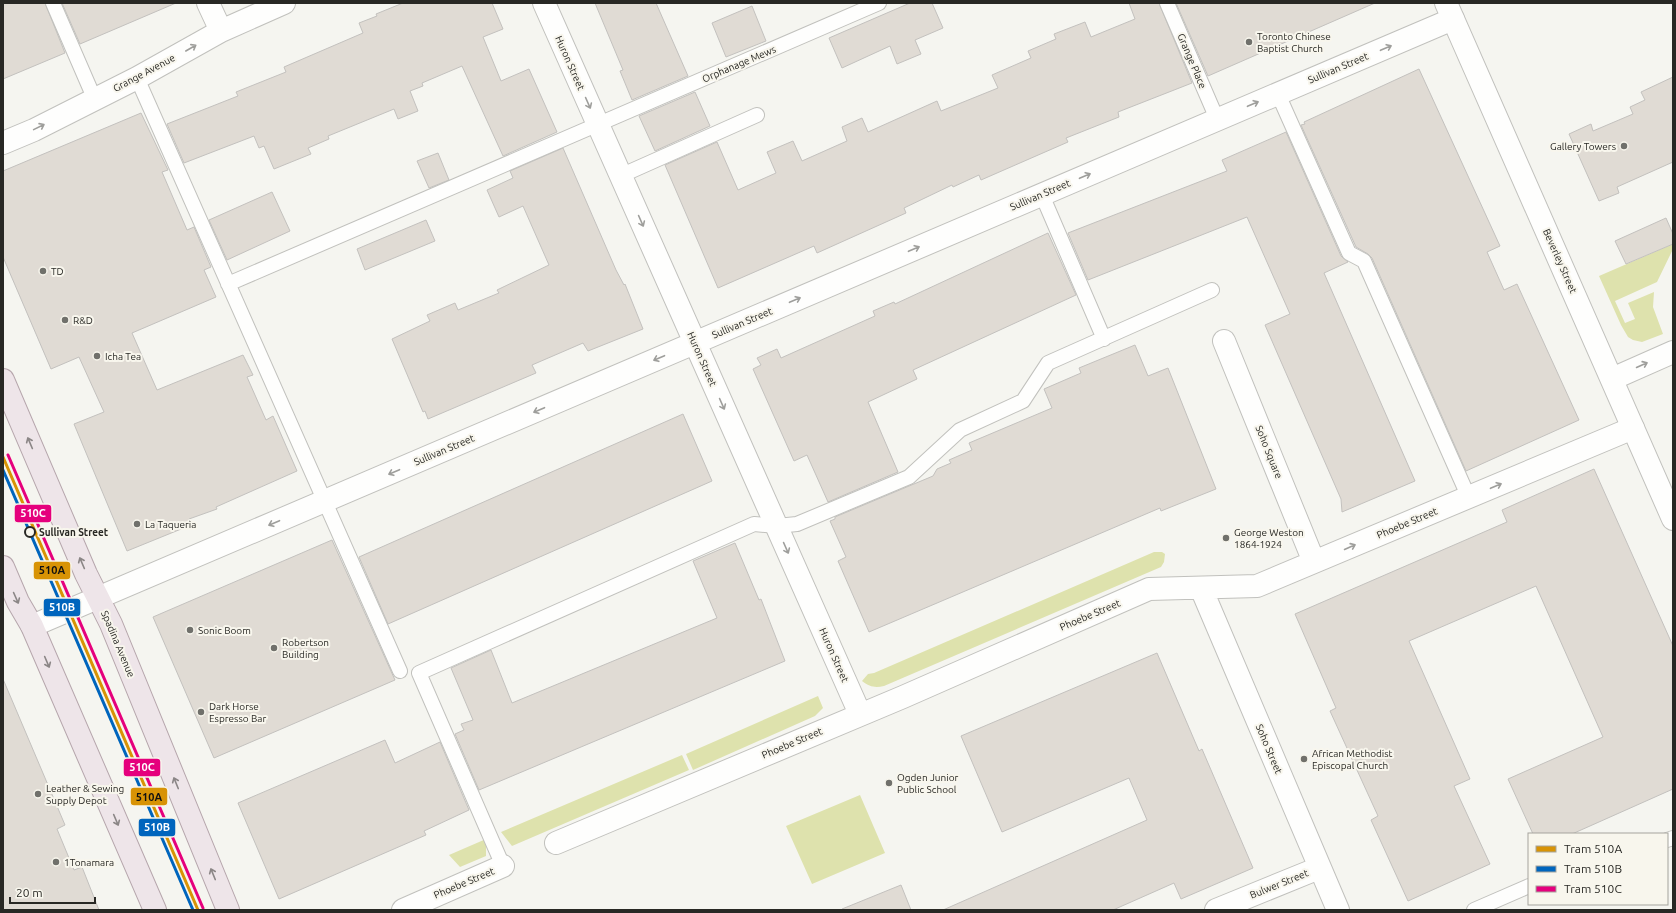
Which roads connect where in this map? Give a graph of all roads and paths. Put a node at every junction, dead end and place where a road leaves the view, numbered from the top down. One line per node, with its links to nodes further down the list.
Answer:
1 (53, 3): 11 (lane)
2 (208, 3): 8 (street)
3 (284, 3): 8 (street, Grange Avenue)
4 (544, 3): 14 (street, Huron Street, one-way to 14)
5 (879, 3): 14 (lane, Orphanage Mews)
6 (1167, 3): 13 (lane, Grange Place)
7 (1450, 11): 10 (street, Sullivan Street, one-way to 7); 24 (street, Beverley Street)
8 (221, 31): 9 (street, Grange Avenue, one-way to 8)
9 (137, 78): 11 (street, Grange Avenue); 18 (lane)
10 (1278, 94): 13 (street, Sullivan Street, one-way to 10); 27 (lane)
11 (95, 100): 15 (street, Grange Avenue, one-way to 11)
12 (757, 115): 16 (lane)
13 (1217, 119): 17 (street, Sullivan Street, one-way to 13)
14 (598, 125): 16 (street, Huron Street); 18 (lane, Orphanage Mews)
15 (3, 143)
16 (620, 176): 22 (street, Huron Street, one-way to 22)
17 (1042, 195): 20 (lane); 22 (street, Sullivan Street, one-way to 17)
18 (228, 284): 28 (lane)
19 (1212, 290): 20 (lane)
20 (1104, 338): 30 (lane)
21 (1224, 341): 31 (street, Soho Square)
22 (695, 343): 28 (street, Sullivan Street, one-way to 28); 30 (street, Huron Street, one-way to 30)
23 (1673, 352): 24 (street, one-way to 23)
24 (1612, 379): 26 (street, Beverley Street)
25 (3, 380): 34 (main road, Spadina Avenue, one-way to 25)
26 (1633, 428): 27 (street, Phoebe Street, one-way to 26); 29 (street, Beverley Street)
27 (1469, 498): 31 (street, Phoebe Street, one-way to 27)
28 (325, 501): 34 (street, Sullivan Street, one-way to 34); 36 (lane)
29 (1673, 519)
30 (776, 526): 37 (street, Huron Street, one-way to 37); 39 (lane)
31 (1314, 562): 33 (street, Phoebe Street)
32 (3, 567): 35 (main road, one-way to 35)
33 (1201, 588): 37 (street, Phoebe Street); 40 (street, Soho Street)
34 (98, 598): 35 (street, Sullivan Street); 43 (main road, Spadina Avenue, one-way to 34)
35 (32, 626): 42 (main road, one-way to 42)
36 (400, 671)
37 (860, 714): 38 (street, Phoebe Street)
38 (556, 843)
39 (503, 866): 44 (street, Phoebe Street)
40 (1319, 868): 45 (street, Bulwer Street); 46 (street, Soho Street)
41 (1528, 886): 47 (lane)
42 (155, 910)
43 (228, 910)
44 (402, 910)
45 (1216, 910)
46 (1338, 910)
47 (1474, 910)

